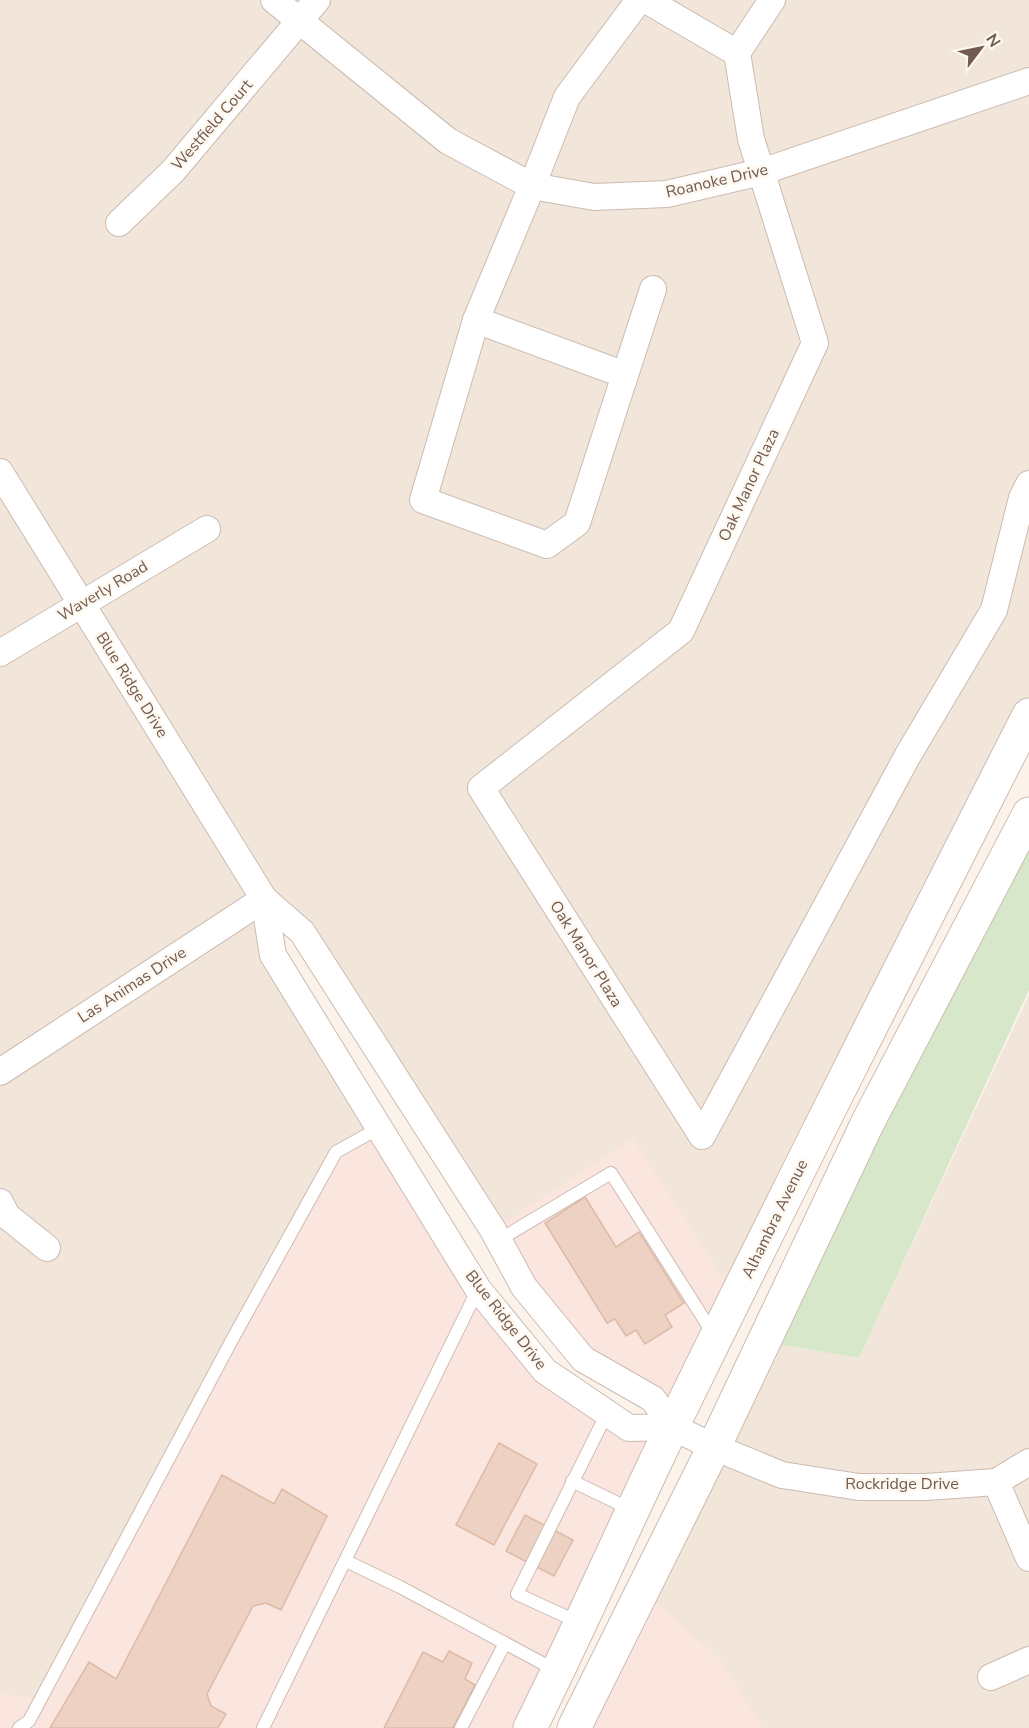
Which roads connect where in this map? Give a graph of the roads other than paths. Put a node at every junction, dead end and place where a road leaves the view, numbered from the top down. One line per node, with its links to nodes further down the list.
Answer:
1 (274, 0): 6 (street, Roanoke Drive)
2 (317, 0): 6 (street, Westfield Court)
3 (639, 0): 10 (street)
4 (646, 0): 7 (street)
5 (772, 0): 7 (street)
6 (300, 22): 10 (street, Roanoke Drive); 11 (street, Westfield Court)
7 (737, 53): 9 (street)
8 (1029, 81): 9 (street, Roanoke Drive)
9 (761, 172): 10 (street, Roanoke Drive); 16 (street, Oak Manor Plaza)
10 (532, 186): 13 (street)
11 (119, 223)
12 (653, 289): 14 (street)
13 (476, 320): 14 (street); 14 (street)
14 (625, 375)
15 (0, 472): 18 (street, Blue Ridge Drive)
16 (1029, 484)
17 (207, 529): 18 (street, Waverly Road)
18 (82, 603): 19 (street, Waverly Road); 22 (street, Blue Ridge Drive)
19 (0, 653)
20 (1029, 715): 29 (main road, Alhambra Avenue)
21 (1029, 814): 32 (main road)
22 (264, 899): 23 (street, Las Animas Drive); 24 (street, Blue Ridge Drive); 26 (street, Blue Ridge Drive)
23 (0, 1072)
24 (379, 1128): 28 (street, Blue Ridge Drive); 44 (lane)
25 (0, 1202): 27 (street)
26 (499, 1240): 29 (lane); 31 (street, Blue Ridge Drive)
27 (47, 1248)
28 (478, 1289): 30 (street, Blue Ridge Drive); 38 (lane)
29 (716, 1338): 31 (main road, Alhambra Avenue)
30 (607, 1413): 31 (street, Blue Ridge Drive); 34 (lane)
31 (672, 1426): 32 (street, Rockridge Drive); 36 (main road, Alhambra Avenue)
32 (714, 1447): 35 (street, Rockridge Drive); 48 (main road)
33 (1029, 1462): 35 (street, Rockridge Drive)
34 (572, 1480): 36 (lane); 39 (lane)
35 (996, 1482): 37 (street)
36 (633, 1511): 39 (main road, Alhambra Avenue)
37 (1029, 1558)
38 (346, 1561): 40 (lane); 45 (lane)
39 (581, 1623): 42 (main road, Alhambra Avenue)
40 (505, 1643): 42 (lane); 46 (lane)
41 (1029, 1660): 43 (street)
42 (559, 1672): 47 (main road, Alhambra Avenue)
43 (991, 1677)
44 (19, 1728)
45 (263, 1728)
46 (460, 1728)
47 (530, 1728)
48 (574, 1728)

